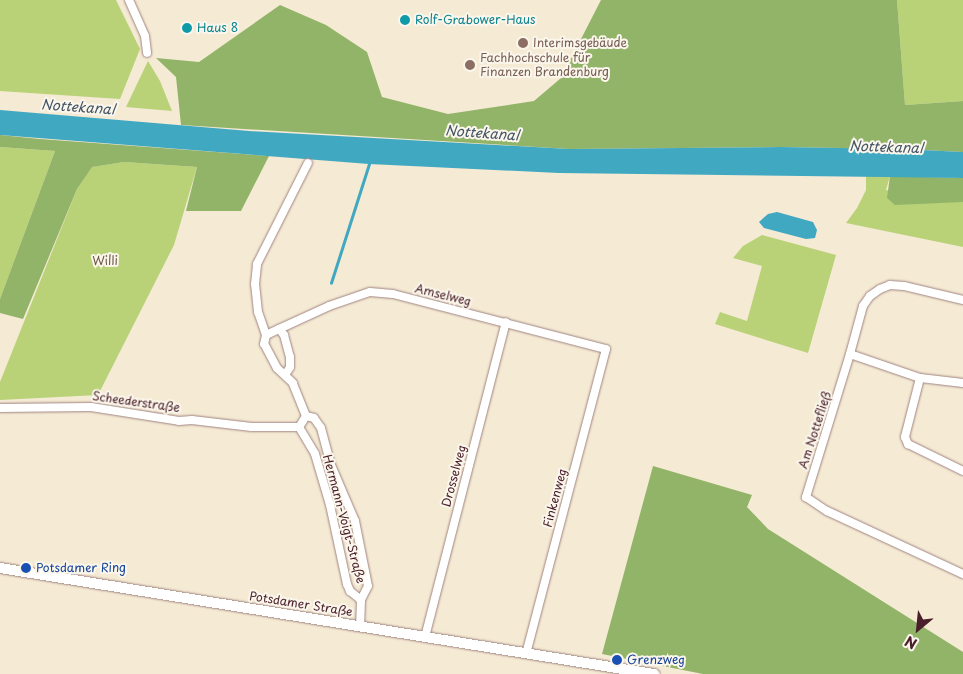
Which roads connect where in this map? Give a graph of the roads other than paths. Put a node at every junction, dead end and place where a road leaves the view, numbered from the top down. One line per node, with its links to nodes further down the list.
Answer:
1 (129, 0): 2 (street)
2 (147, 52)
3 (308, 163): 7 (street, Hermann-Voigt-Straße)
4 (963, 300): 9 (street, Am Nottefließ)
5 (506, 322): 6 (street, Amselweg); 8 (street, Amselweg); 21 (street, Drosselweg)
6 (279, 329): 7 (street); 10 (street)
7 (266, 335): 10 (street, Hermann-Voigt-Straße)
8 (606, 348): 22 (street, Finkenweg)
9 (850, 354): 11 (street); 18 (street, Am Nottefließ)
10 (285, 374): 14 (street, Hermann-Voigt-Straße)
11 (920, 378): 12 (street); 16 (street)
12 (963, 384)
13 (0, 408): 15 (street, Scheederstraße)
14 (306, 416): 15 (street); 19 (street, Hermann-Voigt-Straße)
15 (299, 427): 19 (street, Hermann-Voigt-Straße)
16 (963, 471)
17 (0, 568): 20 (main road, Potsdamer Straße)
18 (963, 574)
19 (362, 600): 20 (street, Hermann-Voigt-Straße)
20 (360, 626): 21 (main road, Potsdamer Straße)
21 (425, 637): 22 (main road, Potsdamer Straße)
22 (526, 653): 23 (main road, Potsdamer Straße)
23 (597, 669): 24 (main road, Potsdamer Straße)
24 (654, 674)

